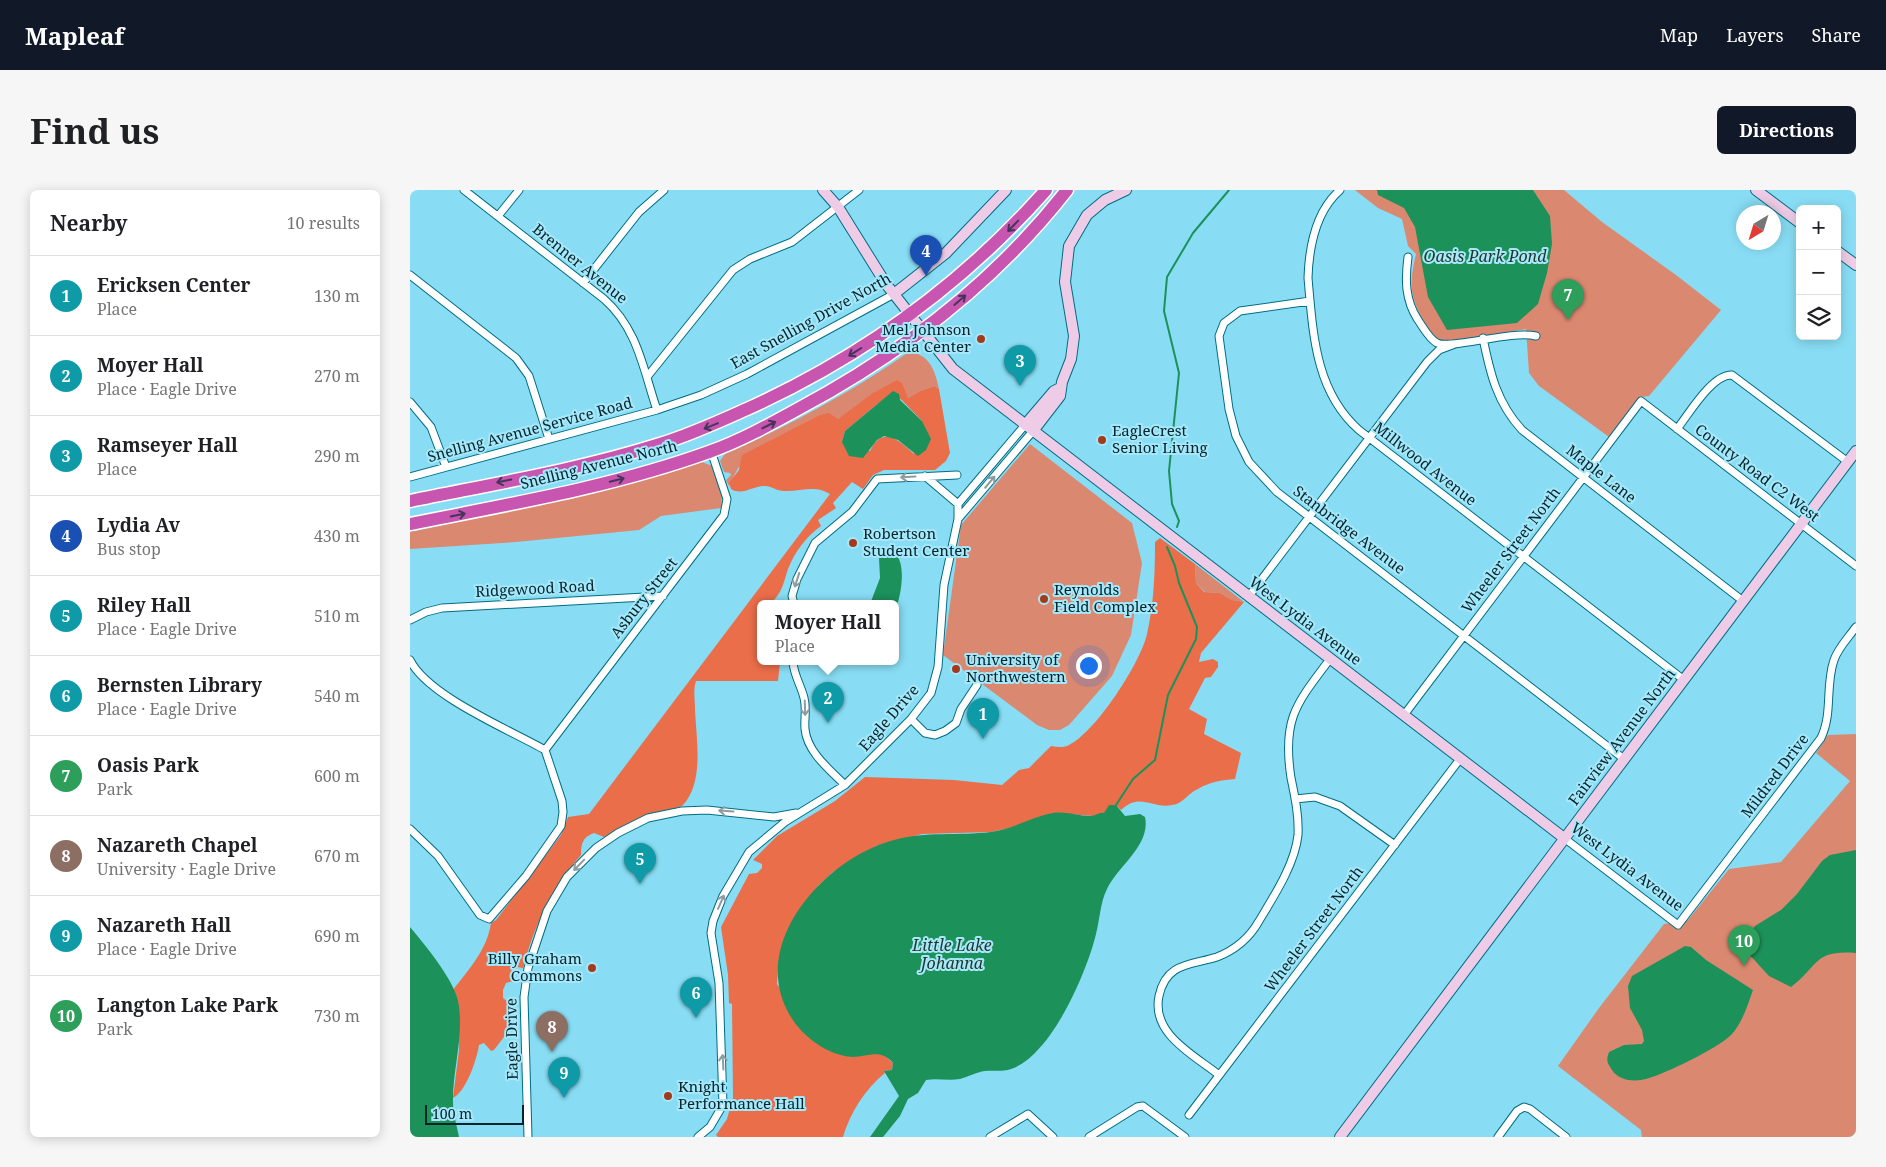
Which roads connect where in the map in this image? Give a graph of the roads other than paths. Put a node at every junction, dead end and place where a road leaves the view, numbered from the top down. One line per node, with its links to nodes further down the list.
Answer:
1 (464, 190): 13 (street, Brenner Avenue)
2 (519, 190): 13 (street)
3 (664, 190): 19 (street)
4 (823, 190): 12 (street)
5 (859, 190): 12 (street)
6 (1006, 190): 20 (street, East Snelling Drive North)
7 (1046, 190): 22 (highway, Snelling Avenue North, one-way to 22)
8 (1067, 190): 23 (highway, Snelling Avenue North, one-way to 8)
9 (1126, 190): 33 (street)
10 (1340, 190): 21 (street, Millwood Avenue)
11 (1756, 190): 14 (street)
12 (838, 207): 20 (street); 29 (street)
13 (498, 216): 19 (street, Brenner Avenue)
14 (1796, 220)
15 (1841, 254): 17 (street)
16 (1408, 257): 24 (street)
17 (1856, 265)
18 (410, 274): 36 (street)
19 (584, 283): 29 (street, Brenner Avenue)
20 (894, 294): 22 (street, West Lydia Avenue); 32 (street, East Snelling Drive North)
21 (1310, 300): 35 (street, Millwood Avenue); 47 (street, Stanbridge Avenue)
22 (910, 315): 23 (street, West Lydia Avenue); 45 (highway, Snelling Avenue North, one-way to 45)
23 (923, 331): 33 (street, West Lydia Avenue); 37 (highway, Snelling Avenue North, one-way to 23)
24 (1427, 333): 27 (street); 28 (street)
25 (1536, 336): 26 (street)
26 (1483, 338): 27 (street); 44 (street, Maple Lane)
27 (1454, 344): 28 (street)
28 (1427, 362): 35 (street)
29 (647, 377): 32 (street, Brenner Avenue)
30 (410, 402): 40 (street)
31 (1641, 402): 34 (street, County Road C2 West); 44 (street, Wheeler Street North)
32 (657, 410): 36 (street, Snelling Avenue Service Road)
33 (1029, 428): 46 (street); 48 (street, Eagle Drive, one-way to 33); 54 (street, West Lydia Avenue)
34 (1677, 429): 39 (street); 50 (street, County Road C2 West)
35 (1369, 438): 47 (street); 51 (street, Millwood Avenue)
36 (549, 439): 40 (street, Snelling Avenue Service Road)
37 (711, 451): 49 (highway, Snelling Avenue North, one-way to 37); 53 (street, Asbury Street)
38 (1856, 451): 39 (street, Fairview Avenue North)
39 (1848, 462): 50 (street, Fairview Avenue North)
40 (446, 467): 43 (street, Snelling Avenue Service Road)
41 (957, 475): 42 (street)
42 (926, 476): 46 (street); 55 (street, one-way to 55)
43 (410, 478)
44 (1583, 478): 51 (street, Wheeler Street North); 56 (street, Maple Lane)
45 (410, 501)
46 (958, 504): 48 (street, Eagle Drive)
47 (1309, 517): 54 (street); 59 (street, Stanbridge Avenue)
48 (958, 519): 66 (street, Eagle Drive)
49 (410, 524)
50 (1801, 524): 52 (street, County Road C2 West); 56 (street, Fairview Avenue North)
51 (1522, 557): 59 (street, Wheeler Street North); 63 (street, Millwood Avenue)
52 (1856, 566)
53 (663, 596): 57 (street, Ridgewood Road); 67 (street, Asbury Street)
54 (1249, 596): 60 (street, West Lydia Avenue)
55 (793, 600)
56 (1743, 601): 63 (street, Fairview Avenue North)
57 (410, 620)
58 (1856, 627): 78 (street, Mildred Drive)
59 (1464, 635): 65 (street, Wheeler Street North); 69 (street, Stanbridge Avenue)
60 (1330, 659): 65 (street, West Lydia Avenue); 71 (street)
61 (410, 660): 67 (street)
62 (793, 665): 70 (street, one-way to 70)
63 (1684, 680): 69 (street, Fairview Avenue North)
64 (977, 685): 66 (street)
65 (1404, 716): 68 (street, West Lydia Avenue)
66 (911, 719): 70 (street, Eagle Drive)
67 (545, 750): 74 (street)
68 (1460, 758): 76 (street, West Lydia Avenue); 77 (street, Wheeler Street North)
69 (1624, 758): 76 (street, Fairview Avenue North)
70 (846, 785): 72 (street, Eagle Drive)
71 (1295, 799): 77 (street); 79 (street)
72 (799, 813): 73 (street, Eagle Drive); 75 (street, Eagle Drive)
73 (774, 817): 75 (street); 81 (street, Eagle Drive, one-way to 81)
74 (410, 829)
75 (776, 829): 82 (street, Eagle Drive, one-way to 75)
76 (1564, 838): 78 (street, West Lydia Avenue); 87 (street, Fairview Avenue North)
77 (1395, 845): 79 (street, Wheeler Street North)
78 (1678, 925)
79 (1219, 1074): 80 (street, Wheeler Street North)
80 (1189, 1116)
81 (528, 1137)
82 (698, 1137)
83 (990, 1137): 84 (street)
84 (1053, 1137)
85 (1089, 1137): 86 (street)
86 (1185, 1137)
87 (1340, 1137)
88 (1498, 1137): 89 (street)
89 (1566, 1137)

